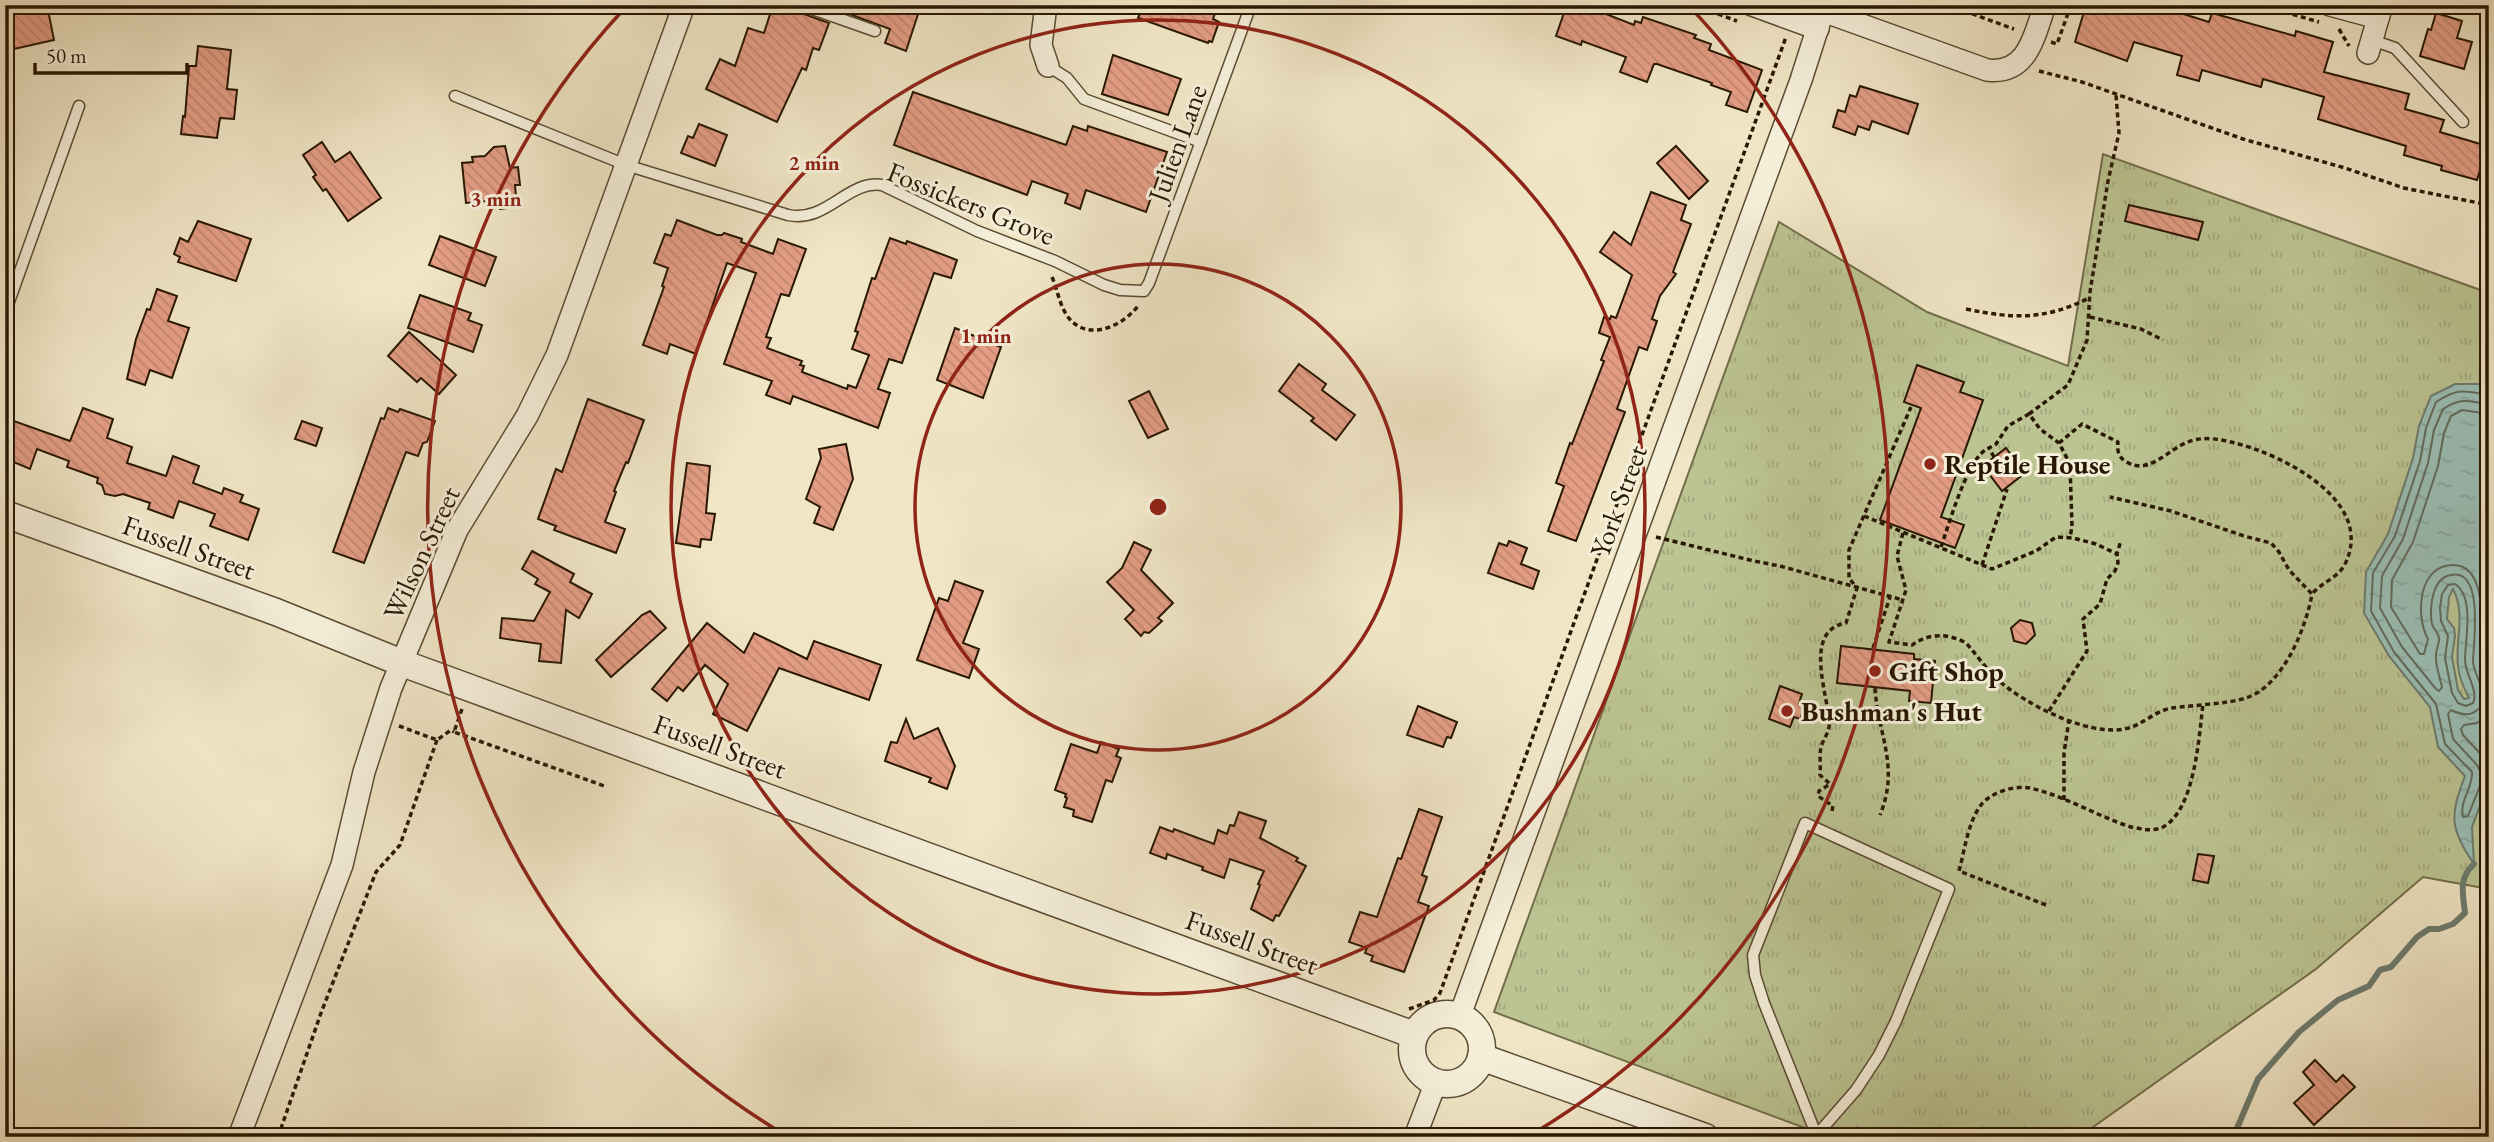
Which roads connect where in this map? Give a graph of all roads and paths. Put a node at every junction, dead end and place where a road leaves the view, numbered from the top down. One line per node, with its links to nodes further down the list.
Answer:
1 (684, 5): 23 (street, Wilson Street)
2 (801, 5): 12 (lane)
3 (1046, 5): 17 (street)
4 (1251, 5): 22 (lane, Julien Lane)
5 (1752, 5): 11 (street)
6 (1948, 5): 13 (path)
7 (2045, 5): 13 (street)
8 (2260, 5): 15 (path)
9 (2330, 5): 10 (street)
10 (2380, 12): 15 (street)
11 (1822, 15): 16 (street); 41 (street, York Street)
12 (875, 32)
13 (2034, 36): 16 (street)
14 (1786, 38): 68 (path)
15 (2365, 50): 21 (lane)
16 (2017, 64): 18 (path)
17 (1048, 66): 22 (lane)
18 (2116, 94): 24 (path); 27 (path)
19 (455, 96): 23 (lane, Fossickers Grove)
20 (79, 106): 29 (lane)
21 (2463, 122)
22 (1201, 142): 26 (lane, Julien Lane)
23 (626, 165): 26 (lane, Fossickers Grove); 53 (street, Wilson Street)
24 (2489, 205)
25 (1050, 271): 26 (path)
26 (1144, 290)
27 (2090, 298): 28 (path); 30 (path)
28 (1966, 309)
29 (5, 313)
30 (2090, 317): 31 (path); 33 (path)
31 (2163, 340)
32 (1911, 407): 40 (path)
33 (2029, 415): 34 (path); 35 (path)
34 (2059, 443): 43 (path); 49 (path)
35 (1989, 448): 36 (path); 45 (path)
36 (1994, 457)
37 (2007, 489): 47 (path)
38 (2110, 497): 49 (path)
39 (5, 514): 53 (street, Fussell Street)
40 (1864, 516): 42 (path); 48 (path)
41 (1637, 533): 48 (path); 67 (street, York Street)
42 (1903, 533): 45 (path); 51 (path)
43 (2070, 538): 46 (path); 47 (path)
44 (2121, 540): 46 (path)
45 (1941, 547): 47 (path)
46 (2117, 554): 57 (path)
47 (1983, 565)
48 (1857, 588): 50 (path); 64 (path)
49 (2312, 594): 56 (path)
50 (1891, 596): 51 (path); 52 (path)
51 (1903, 600): 57 (path)
52 (1873, 648)
53 (402, 663): 54 (street, Fussell Street); 58 (street, Wilson Street)
54 (470, 688): 60 (path); 68 (street, Fussell Street)
55 (1875, 688): 65 (path)
56 (2203, 704): 59 (path); 63 (path)
57 (2049, 711): 59 (path)
58 (380, 720): 61 (path); 72 (street, Wilson Street)
59 (2069, 720): 63 (path)
60 (454, 732): 61 (path); 62 (path)
61 (437, 740): 73 (path)
62 (607, 787)
63 (2064, 800): 66 (path)
64 (1832, 811)
65 (1880, 815)
66 (2046, 905)
67 (1460, 1015): 68 (street); 69 (street)
68 (1407, 1032): 70 (street)
69 (1481, 1057): 70 (street); 75 (street)
70 (1436, 1083): 74 (street)
71 (1815, 1135): 71 (lane)
72 (239, 1137)
73 (278, 1137)
74 (1415, 1137)
75 (1705, 1137)

